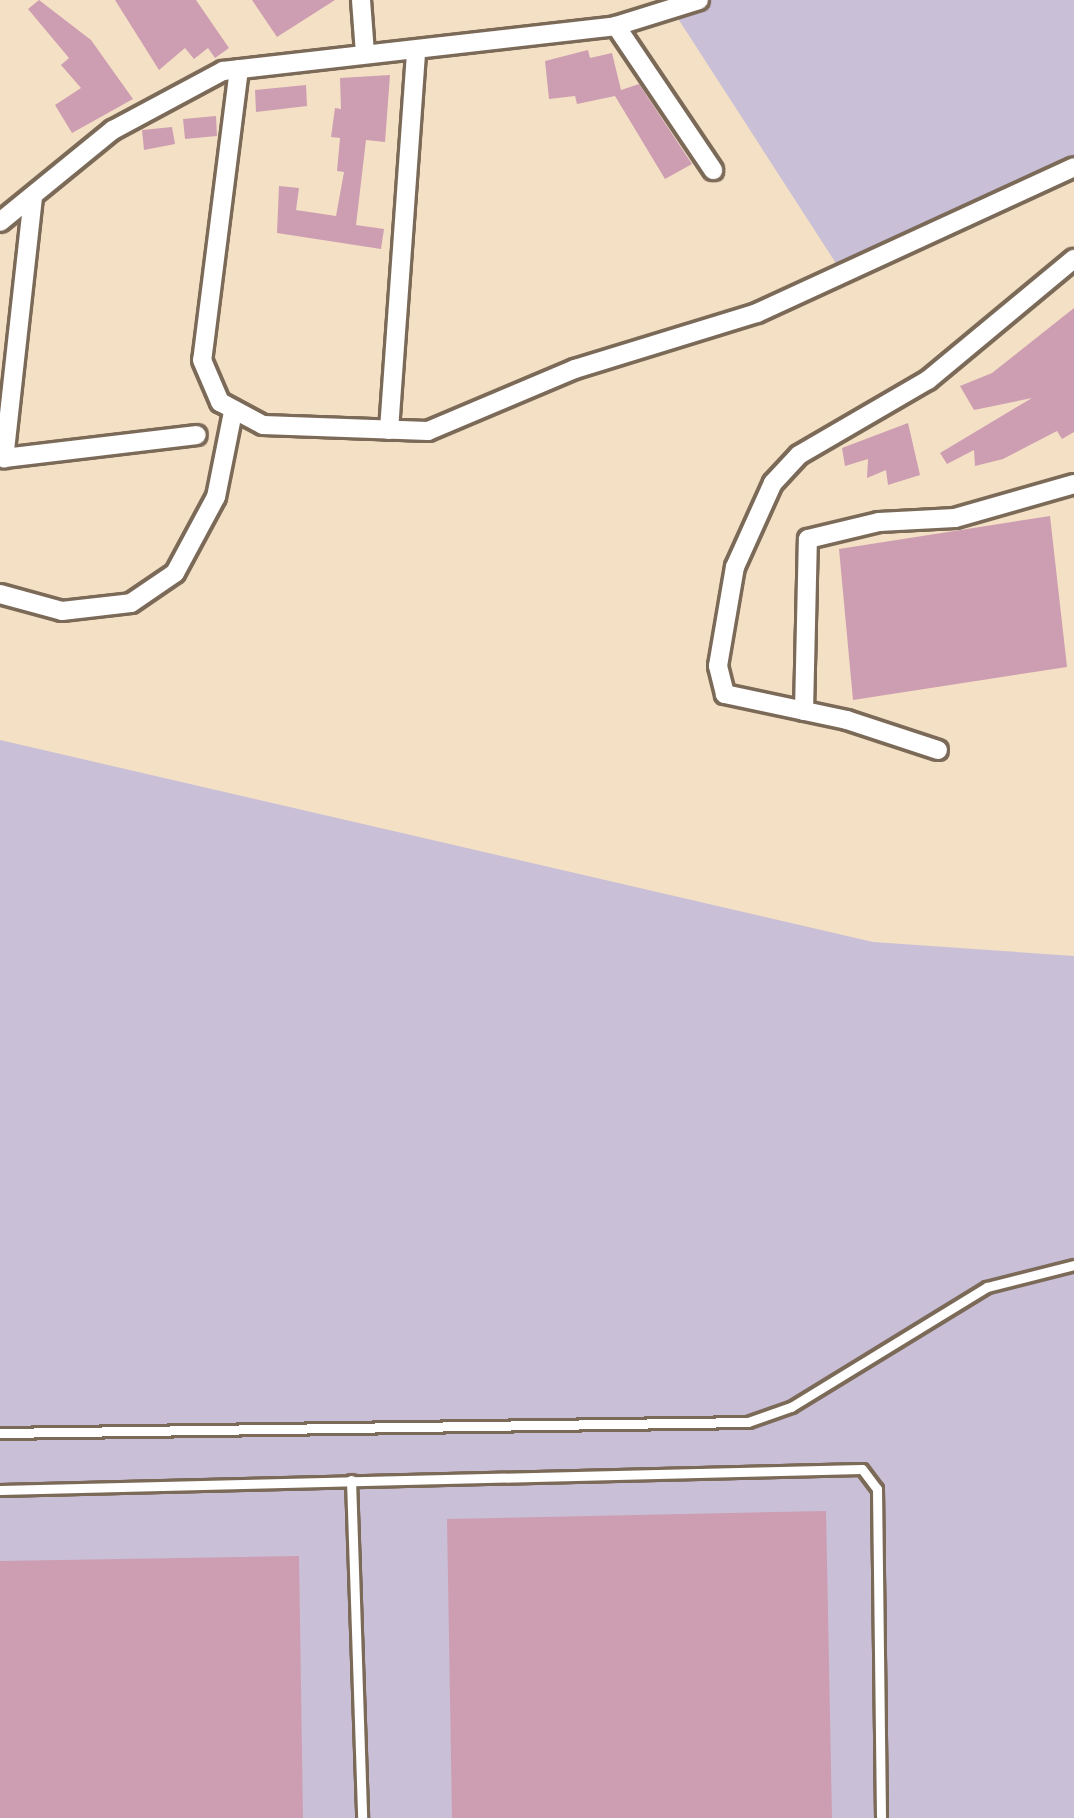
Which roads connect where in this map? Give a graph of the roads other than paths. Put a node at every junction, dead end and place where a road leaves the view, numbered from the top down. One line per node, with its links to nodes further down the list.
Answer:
1 (361, 0): 5 (street)
2 (699, 0): 3 (street)
3 (656, 7): 4 (street)
4 (616, 26): 6 (street); 9 (street)
5 (365, 53): 6 (street); 7 (street)
6 (416, 53): 14 (street)
7 (238, 69): 10 (street); 13 (street)
8 (1074, 167): 14 (street)
9 (713, 170)
10 (32, 196): 11 (street); 15 (street)
11 (0, 222)
12 (1074, 259): 18 (street)
13 (232, 412): 14 (street); 17 (street)
14 (389, 430)
15 (197, 435)
16 (1074, 484): 18 (street)
17 (0, 594)
18 (804, 712): 19 (street)
19 (938, 750)
20 (1074, 1265): 21 (lane)
21 (0, 1433)
22 (351, 1480): 23 (lane); 24 (lane); 25 (lane)
23 (0, 1490)
24 (362, 1818)
25 (881, 1818)

